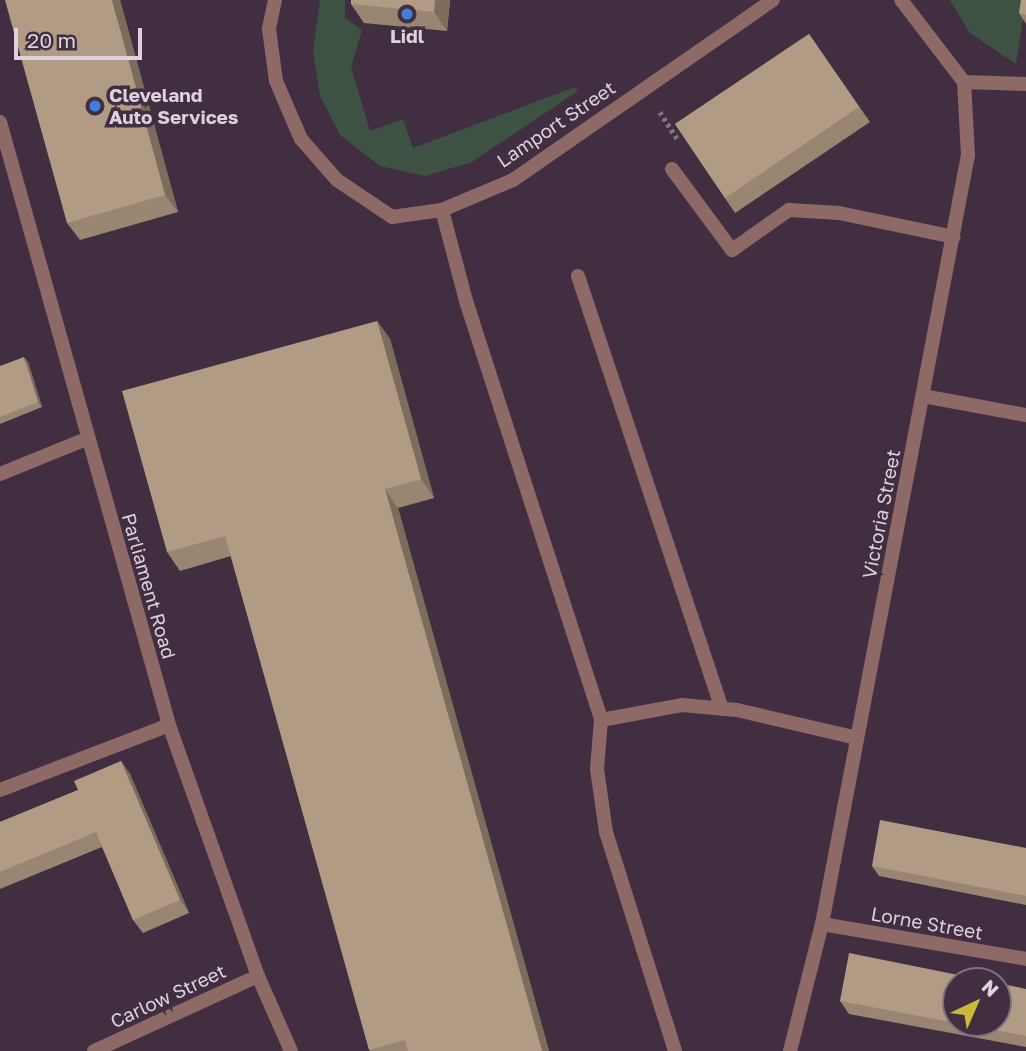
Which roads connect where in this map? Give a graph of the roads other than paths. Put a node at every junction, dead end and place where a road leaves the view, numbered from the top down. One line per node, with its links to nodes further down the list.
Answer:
1 (275, 0): 9 (street, Lamport Street)
2 (773, 0): 9 (street, Lamport Street)
3 (901, 0): 4 (street)
4 (964, 82): 5 (street); 10 (street, Victoria Street)
5 (1026, 84)
6 (0, 122): 7 (street, Parliament Road)
7 (4, 149): 14 (street, Parliament Road)
8 (672, 169): 10 (street)
9 (442, 210): 17 (street)
10 (954, 237): 12 (street, Victoria Street)
11 (578, 276): 16 (street)
12 (923, 396): 13 (street); 19 (street, Victoria Street)
13 (1026, 415)
14 (86, 439): 15 (street); 18 (street, Parliament Road)
15 (0, 474)
16 (722, 709): 17 (street); 19 (street)
17 (601, 720): 26 (street)
18 (169, 725): 20 (street); 23 (street, Parliament Road)
19 (857, 738): 21 (street, Victoria Street)
20 (0, 790)
21 (822, 924): 22 (street, Lorne Street); 27 (street, Victoria Street)
22 (1026, 959)
23 (258, 976): 24 (street, Carlow Street); 25 (street, Parliament Road)
24 (94, 1051)
25 (291, 1051)
26 (675, 1051)
27 (790, 1051)

